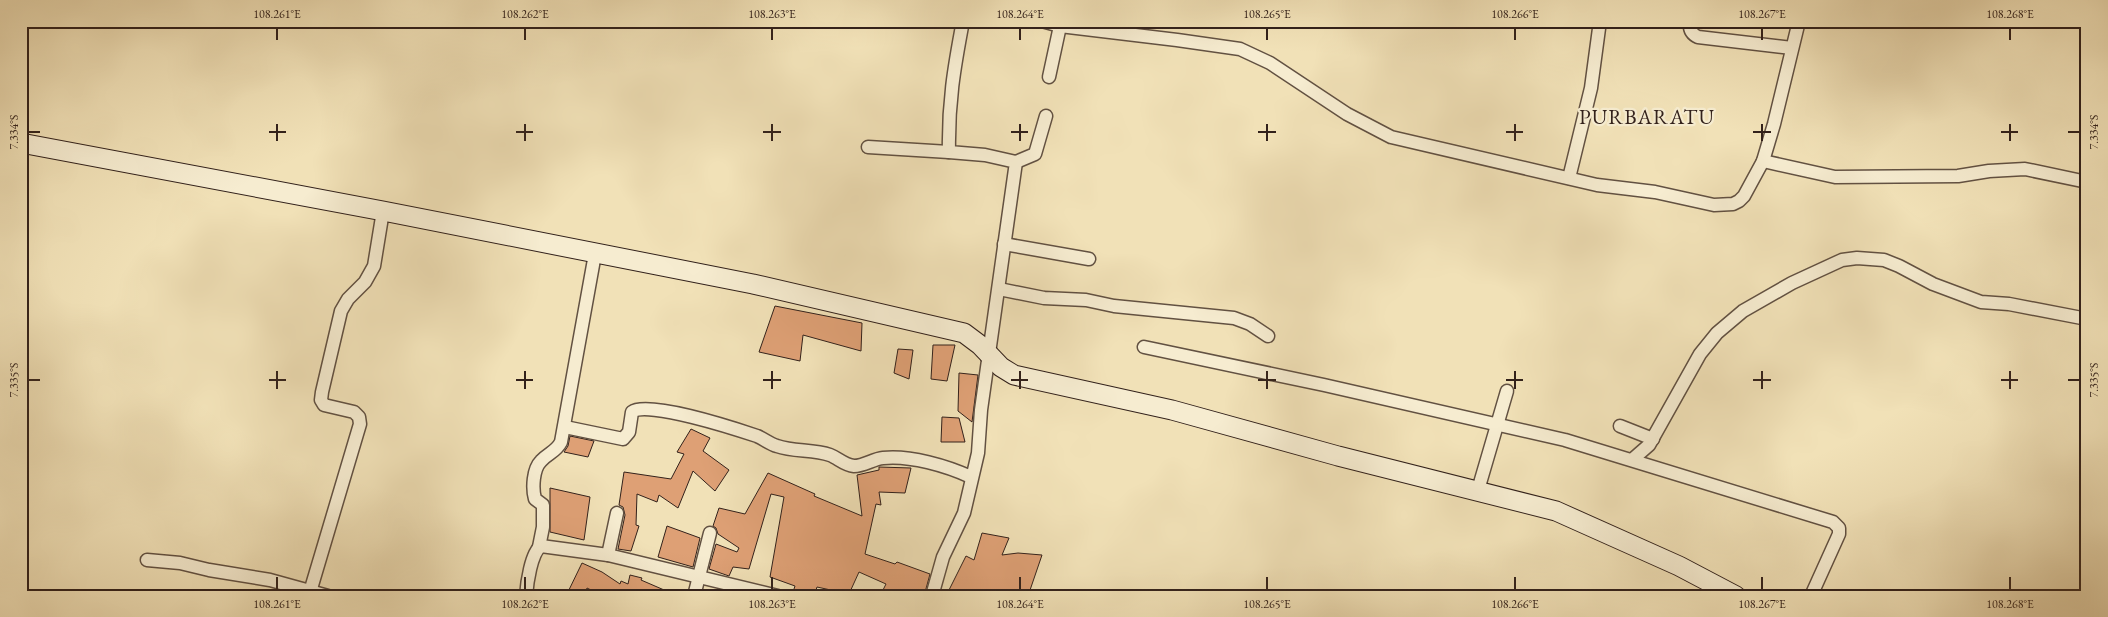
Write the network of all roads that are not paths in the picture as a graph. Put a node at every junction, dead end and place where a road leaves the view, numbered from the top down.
1 (963, 21) edge
2 (1042, 21) edge
3 (1600, 21) edge
4 (1690, 21) edge
5 (1799, 21) edge
6 (1060, 26) junction
7 (1792, 48) junction
8 (1049, 77) dead end
9 (1046, 116) dead end
10 (21, 143) edge
11 (868, 147) dead end
12 (949, 152) junction
13 (1763, 161) junction
14 (1016, 162) junction
15 (1569, 178) junction
16 (2087, 182) edge
17 (383, 211) junction
18 (1004, 244) junction
19 (595, 254) junction
20 (1089, 259) dead end
21 (999, 289) junction
22 (2087, 319) edge
23 (1268, 336) dead end
24 (1144, 347) dead end
25 (989, 357) junction
26 (1507, 391) dead end
27 (1498, 420) junction
28 (1620, 426) dead end
29 (565, 427) junction
30 (1648, 437) junction
31 (1633, 459) junction
32 (971, 477) junction
33 (1478, 490) junction
34 (617, 512) dead end
35 (710, 533) dead end
36 (539, 547) junction
37 (608, 555) junction
38 (147, 560) dead end
39 (700, 576) junction
40 (310, 592) junction
41 (328, 596) edge
42 (526, 596) edge
43 (694, 596) edge
44 (778, 596) edge
45 (932, 596) edge
46 (1736, 596) edge
47 (1811, 596) edge

1 - 12 street
2 - 6 street
3 - 15 street
4 - 7 street
5 - 7 street
6 - 8 street
6 - 15 street
7 - 13 street
9 - 14 street
10 - 17 street
11 - 12 street
12 - 14 street
13 - 15 street
13 - 16 street
14 - 18 street
17 - 19 street
17 - 40 street
18 - 20 street
18 - 21 street
19 - 25 street
19 - 29 street
21 - 23 street
21 - 25 street
22 - 30 street
24 - 27 street
25 - 32 street
25 - 33 street
26 - 27 street
27 - 31 street
27 - 33 street
28 - 30 street
29 - 32 street
29 - 36 street
30 - 31 street
31 - 47 street
32 - 45 street
33 - 46 street
34 - 37 street
35 - 39 street
36 - 37 street
36 - 42 street
37 - 39 street
38 - 40 street
39 - 43 street
39 - 44 street
40 - 41 street

